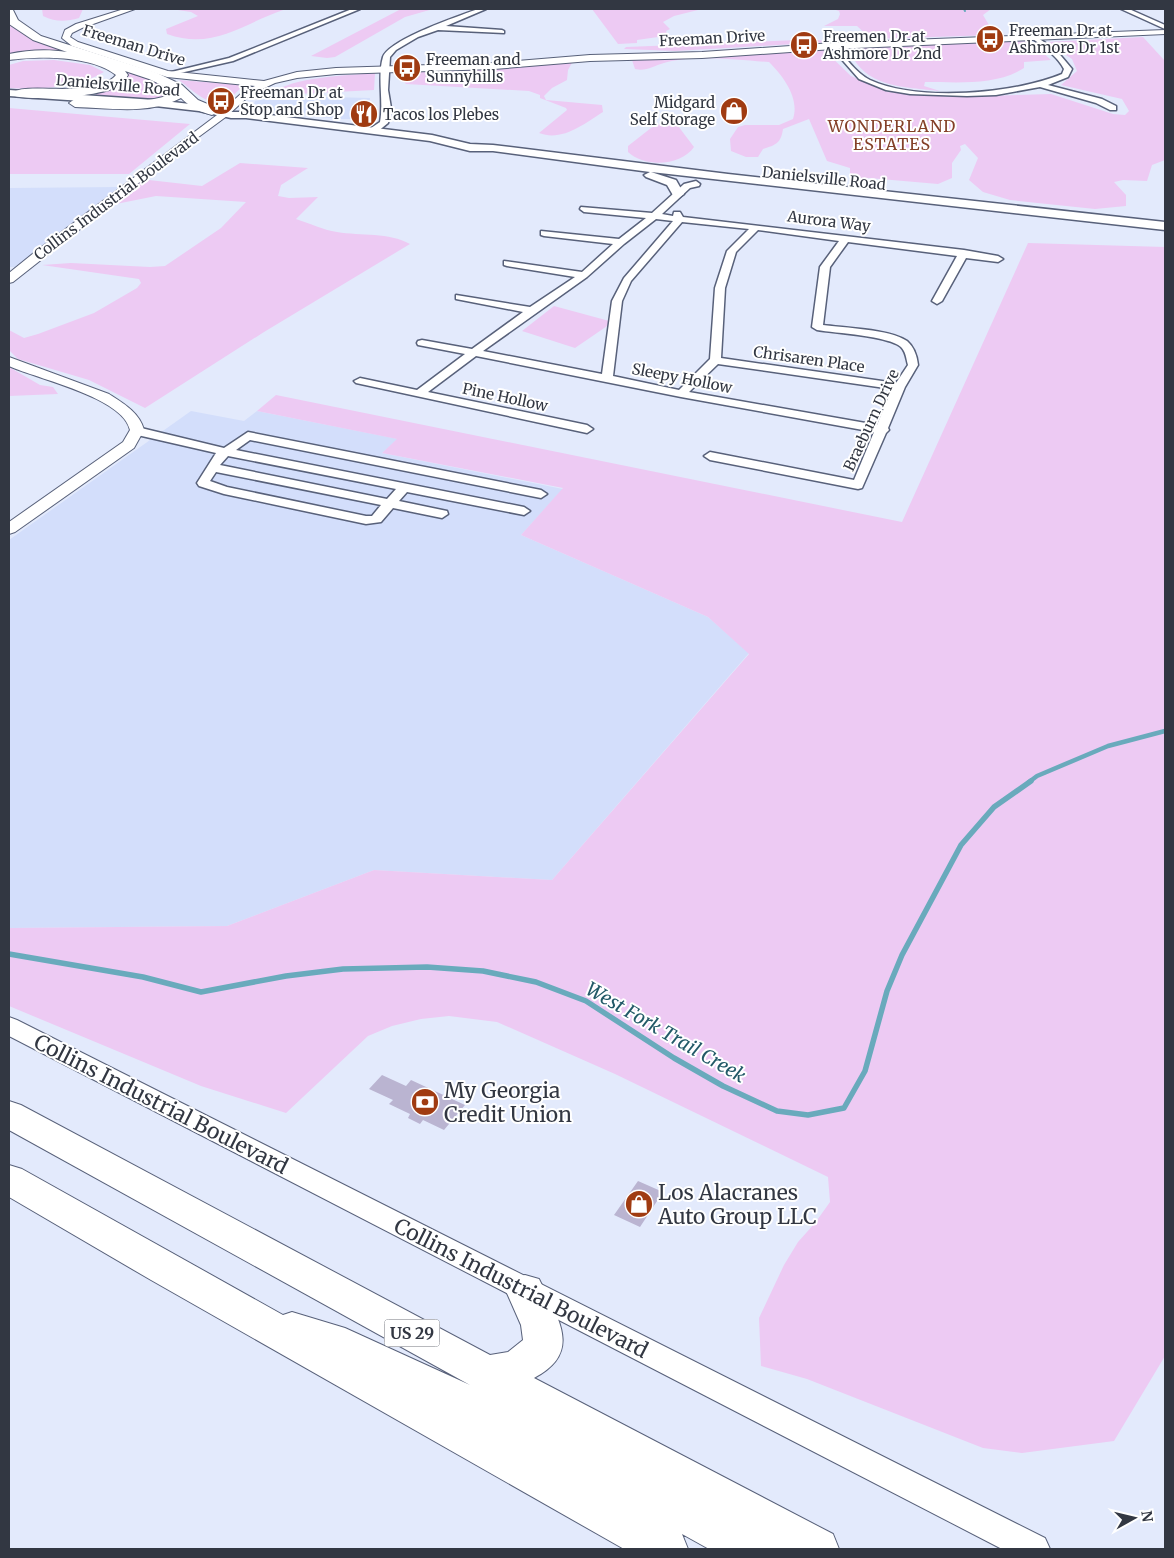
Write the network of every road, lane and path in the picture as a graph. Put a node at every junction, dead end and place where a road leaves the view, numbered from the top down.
1 (131, 9) edge
2 (357, 9) edge
3 (483, 9) edge
4 (1124, 9) edge
5 (9, 12) edge
6 (1165, 27) edge
7 (437, 28) junction
8 (502, 32) dead end
9 (1165, 32) edge
10 (1036, 38) junction
11 (833, 46) junction
12 (9, 57) edge
13 (386, 70) junction
14 (167, 74) junction
15 (263, 84) junction
16 (1042, 86) junction
17 (105, 87) junction
18 (178, 88) junction
19 (12, 95) edge
20 (64, 103) joint
21 (98, 103) junction
22 (155, 103) junction
23 (1113, 108) dead end
24 (212, 110) junction
25 (227, 115) junction
26 (374, 130) junction
27 (444, 142) junction
28 (481, 148) junction
29 (644, 173) junction
30 (698, 182) junction
31 (681, 201) junction
32 (584, 209) dead end
33 (655, 216) junction
34 (680, 219) junction
35 (1135, 226) junction
36 (1165, 226) edge
37 (756, 228) junction
38 (1165, 232) edge
39 (544, 233) dead end
40 (845, 239) junction
41 (621, 242) junction
42 (964, 253) junction
43 (998, 259) dead end
44 (507, 262) dead end
45 (584, 275) junction
46 (9, 279) edge
47 (460, 297) dead end
48 (937, 301) dead end
49 (532, 310) junction
50 (422, 343) dead end
51 (475, 352) junction
52 (715, 360) junction
53 (9, 361) edge
54 (607, 378) junction
55 (360, 381) dead end
56 (900, 387) junction
57 (418, 394) junction
58 (681, 394) junction
59 (587, 429) dead end
60 (883, 430) junction
61 (137, 432) junction
62 (226, 452) junction
63 (710, 456) dead end
64 (212, 468) junction
65 (404, 488) junction
66 (540, 494) dead end
67 (391, 504) junction
68 (524, 511) dead end
69 (442, 514) dead end
70 (9, 529) edge
71 (9, 1026) edge
72 (9, 1114) edge
73 (9, 1178) edge
74 (525, 1291) junction
75 (252, 1319) junction
76 (486, 1373) junction
77 (654, 1545) edge
78 (752, 1549) edge
79 (817, 1549) edge
80 (1034, 1549) edge

1 - 14 street, Freeman Drive
2 - 14 street
3 - 7 street
4 - 6 street
5 - 18 highway
7 - 8 street
7 - 13 street
9 - 10 street, Freeman Drive
10 - 11 street, Freeman Drive
10 - 16 street
11 - 13 street, Freeman Drive
11 - 16 street
12 - 17 highway
13 - 15 street, Freeman Drive
13 - 26 street
14 - 15 street, Freeman Drive
15 - 25 street, Freeman Drive
16 - 23 street
17 - 19 highway
17 - 21 highway
18 - 22 highway
18 - 24 highway
19 - 20 main road, Danielsville Road
19 - 21 main road, Danielsville Road
20 - 21 highway
21 - 22 highway
21 - 25 main road, Danielsville Road
22 - 24 main road, Danielsville Road
24 - 25 main road, Danielsville Road
25 - 26 main road, Danielsville Road
25 - 27 main road, Danielsville Road
25 - 46 street, Collins Industrial Boulevard
26 - 27 main road, Danielsville Road
27 - 28 main road, Danielsville Road
28 - 29 main road, Danielsville Road
28 - 30 main road, Danielsville Road
29 - 30 main road, Danielsville Road
29 - 31 main road
30 - 31 street, Pine Hollow
30 - 35 main road, Danielsville Road
30 - 35 main road, Danielsville Road
31 - 33 street, Pine Hollow
31 - 34 street
32 - 33 street
33 - 34 street, Aurora Way
33 - 41 street, Pine Hollow
34 - 37 street, Aurora Way
34 - 54 street
35 - 36 main road, Danielsville Road
35 - 38 main road, Danielsville Road
37 - 40 street, Aurora Way
37 - 52 street
39 - 41 street
40 - 42 street, Aurora Way
40 - 56 street, Braeburn Drive
41 - 45 street, Pine Hollow
42 - 43 street, Aurora Way
42 - 48 street
44 - 45 street
45 - 49 street, Pine Hollow
47 - 49 street
49 - 51 street, Pine Hollow
50 - 51 street
51 - 54 street, Sleepy Hollow
51 - 57 street, Pine Hollow
52 - 56 street, Chrisaren Place
52 - 58 street
53 - 61 street
54 - 58 street, Sleepy Hollow
55 - 57 street, Pine Hollow
56 - 60 street, Braeburn Drive
57 - 59 street, Pine Hollow
58 - 60 street, Sleepy Hollow
60 - 63 street, Braeburn Drive
61 - 62 street
61 - 70 street
62 - 64 street
62 - 65 street
62 - 66 street
64 - 67 street
64 - 67 street
65 - 67 street
65 - 68 street
67 - 69 street
71 - 74 street, Collins Industrial Boulevard
72 - 76 highway, US 29
73 - 75 highway
74 - 76 highway
74 - 80 street, Collins Industrial Boulevard
75 - 77 highway
75 - 78 highway
76 - 79 highway, US 29

